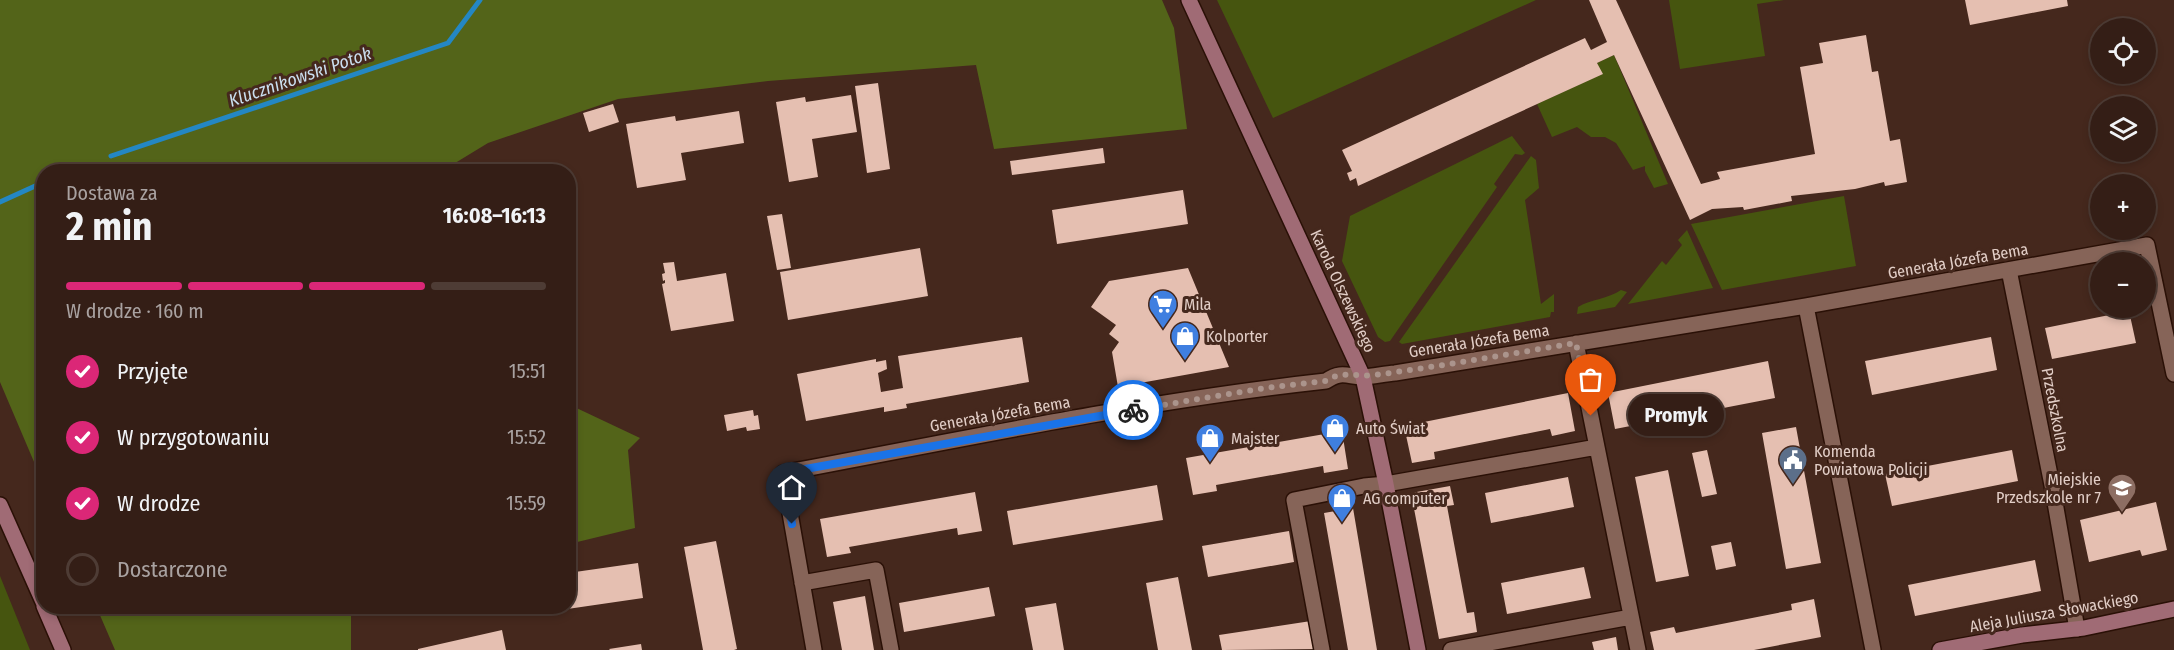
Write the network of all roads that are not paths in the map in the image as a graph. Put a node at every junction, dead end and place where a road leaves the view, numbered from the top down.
1 (1189, 0) edge
2 (2009, 270) junction
3 (1806, 306) junction
4 (1576, 343) junction
5 (2174, 374) edge
6 (1362, 377) junction
7 (1597, 447) junction
8 (1386, 484) junction
9 (0, 505) edge
10 (802, 583) junction
11 (36, 587) edge
12 (2174, 609) edge
13 (48, 614) edge
14 (1631, 617) junction
15 (2077, 629) junction
16 (63, 650) edge
17 (814, 650) edge
18 (891, 650) edge
19 (1322, 650) edge
20 (1418, 650) edge
21 (1451, 650) edge
22 (1638, 650) edge
23 (1873, 650) edge
24 (1940, 650) edge

1 - 6 street, Karola Olszewskiego
2 - 3 street, Generała Józefa Bema
2 - 5 street, Generała Józefa Bema
2 - 15 street, Przedszkolna
3 - 4 street, Generała Józefa Bema
3 - 23 street
4 - 6 street, Generała Józefa Bema
4 - 7 street
6 - 8 street, Karola Olszewskiego
6 - 10 street, Generała Józefa Bema
7 - 8 street
7 - 14 street
8 - 19 street
8 - 20 street, Karola Olszewskiego
9 - 11 street
10 - 17 street
10 - 18 street
12 - 15 street, Aleja Juliusza Słowackiego
13 - 16 street
14 - 21 street
14 - 22 street
15 - 24 street, Aleja Juliusza Słowackiego

